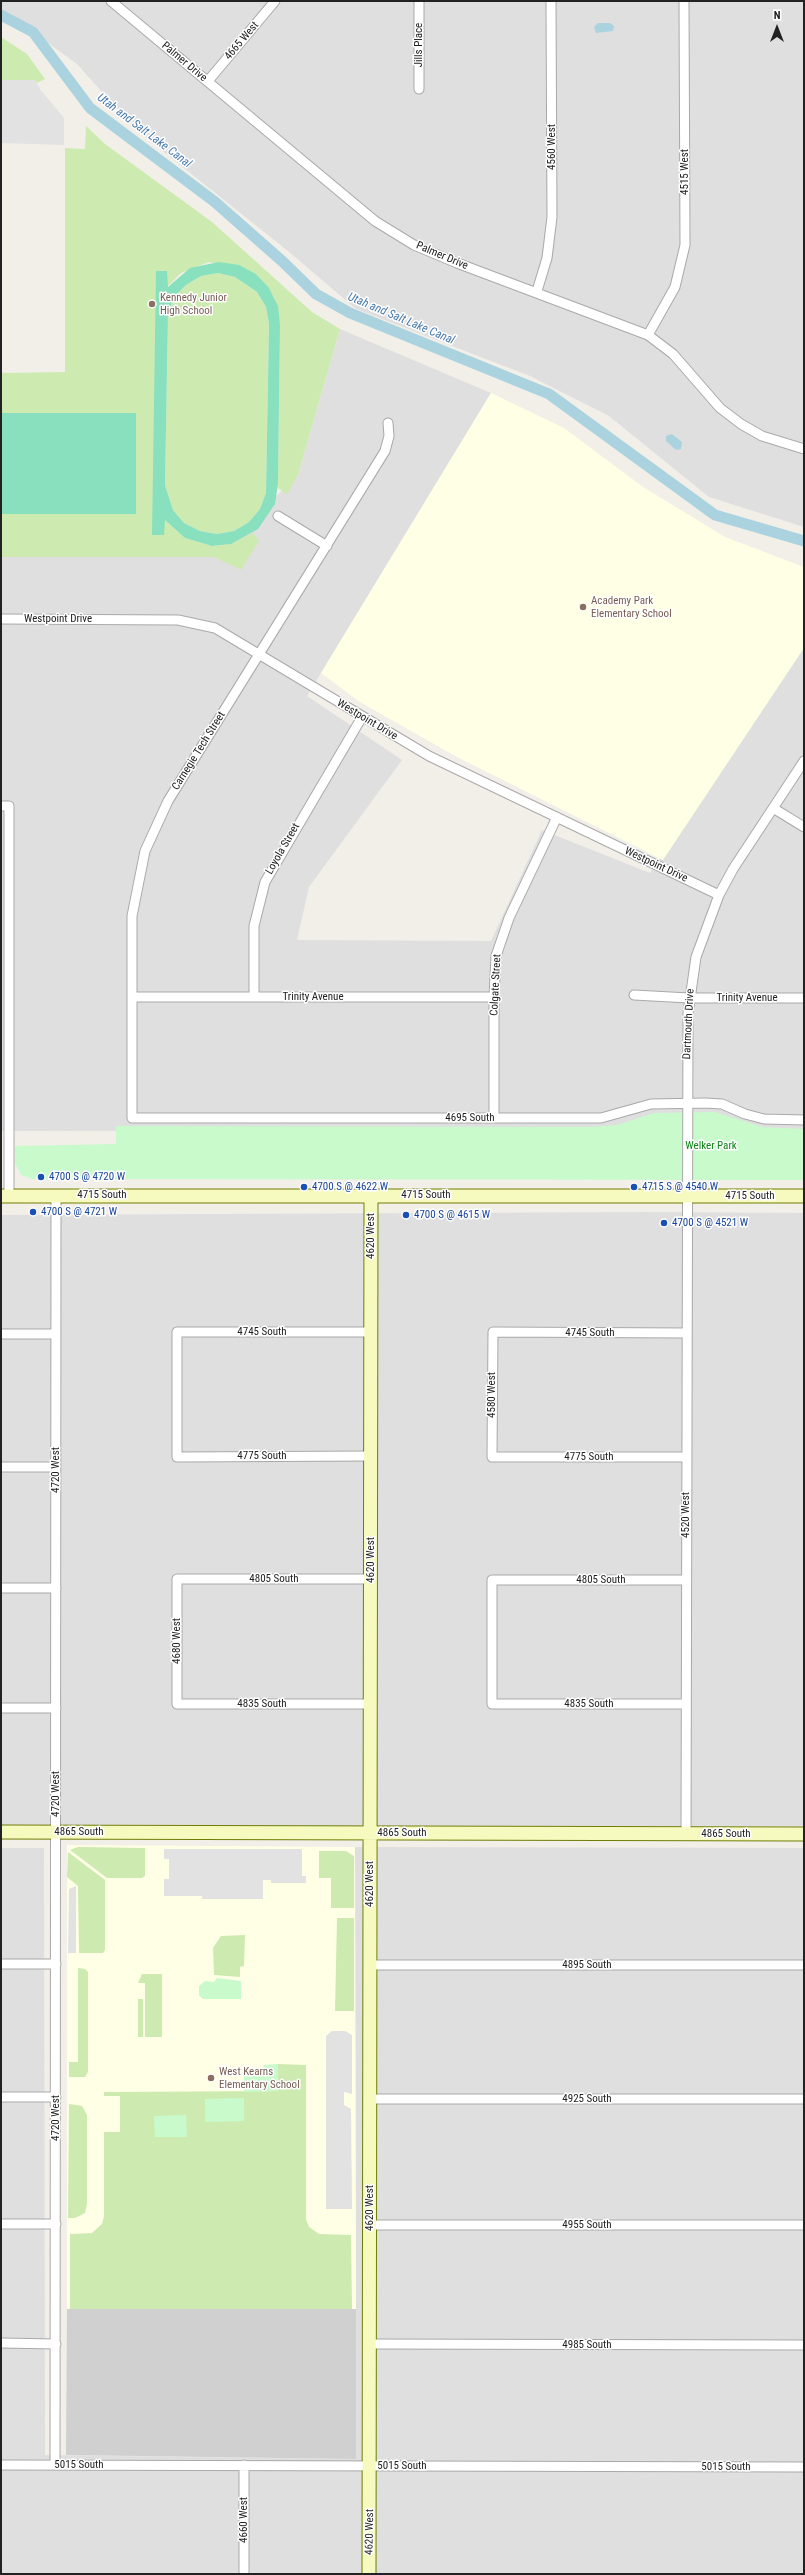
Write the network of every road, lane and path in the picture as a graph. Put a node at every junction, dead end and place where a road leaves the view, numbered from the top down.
1 (112, 1) edge
2 (275, 1) edge
3 (419, 1) edge
4 (551, 1) edge
5 (684, 1) edge
6 (208, 81) junction
7 (419, 89) dead end
8 (537, 292) junction
9 (648, 335) junction
10 (388, 423) dead end
11 (804, 449) edge
12 (278, 516) dead end
13 (326, 546) junction
14 (1, 619) edge
15 (259, 654) junction
16 (362, 717) junction
17 (804, 761) edge
18 (1, 806) edge
19 (773, 808) junction
20 (557, 817) junction
21 (804, 827) edge
22 (719, 895) junction
23 (634, 995) dead end
24 (132, 996) junction
25 (254, 996) junction
26 (494, 997) junction
27 (689, 998) junction
28 (804, 998) edge
29 (687, 1104) junction
30 (132, 1118) joint
31 (494, 1118) junction
32 (804, 1120) edge
33 (56, 1195) junction
34 (371, 1195) junction
35 (5, 1196) edge
36 (687, 1196) junction
37 (804, 1196) edge
38 (371, 1332) junction
39 (493, 1332) joint
40 (686, 1333) junction
41 (1, 1334) edge
42 (56, 1334) junction
43 (371, 1456) junction
44 (176, 1457) joint
45 (492, 1457) joint
46 (686, 1457) junction
47 (1, 1467) edge
48 (56, 1467) junction
49 (177, 1579) joint
50 (371, 1579) junction
51 (686, 1580) junction
52 (1, 1588) edge
53 (56, 1588) junction
54 (177, 1704) joint
55 (370, 1704) junction
56 (492, 1704) joint
57 (686, 1704) junction
58 (1, 1708) edge
59 (56, 1708) junction
60 (1, 1832) edge
61 (56, 1832) junction
62 (371, 1833) junction
63 (686, 1834) junction
64 (804, 1834) edge
65 (1, 1964) edge
66 (56, 1964) junction
67 (370, 1965) junction
68 (804, 1965) edge
69 (1, 2097) edge
70 (56, 2097) junction
71 (370, 2099) junction
72 (804, 2099) edge
73 (1, 2224) edge
74 (56, 2224) junction
75 (370, 2225) junction
76 (804, 2225) edge
77 (1, 2343) edge
78 (56, 2344) junction
79 (370, 2344) junction
80 (804, 2345) edge
81 (1, 2465) edge
82 (55, 2465) junction
83 (244, 2465) junction
84 (370, 2466) junction
85 (804, 2467) edge
86 (244, 2574) edge
87 (369, 2574) edge

1 - 6 street, Palmer Drive
2 - 6 street, 4665 West
3 - 7 street, Jills Place
4 - 8 street, 4560 West
5 - 9 street, 4515 West
6 - 8 street, Palmer Drive
8 - 9 street, Palmer Drive
9 - 11 street, Palmer Drive
10 - 13 street, Carnegie Tech Street
12 - 13 street
13 - 15 street, Carnegie Tech Street
14 - 15 street, Westpoint Drive
15 - 16 street, Westpoint Drive
15 - 24 street, Carnegie Tech Street
16 - 20 street, Westpoint Drive
16 - 25 street, Loyola Street
17 - 19 street, Dartmouth Drive
18 - 35 street
19 - 21 street
19 - 22 street, Dartmouth Drive
20 - 22 street, Westpoint Drive
20 - 26 street, Colgate Street
22 - 27 street, Dartmouth Drive
23 - 27 street, Trinity Avenue
24 - 25 street, Trinity Avenue
24 - 30 street, Carnegie Tech Street
25 - 26 street, Trinity Avenue
26 - 31 street, Colgate Street
27 - 28 street, Trinity Avenue
27 - 29 street, Dartmouth Drive
29 - 31 street, 4695 South
29 - 32 street, 4695 South
29 - 36 street, Dartmouth Drive
30 - 31 street, 4695 South
33 - 34 street, 4715 South
33 - 35 street, 4715 South
33 - 42 street, 4720 West
34 - 36 street, 4715 South
34 - 38 street, 4620 West
36 - 37 street, 4715 South
36 - 40 street, 4520 West
38 - 43 street, 4620 West
38 - 44 street, 4745 South
39 - 40 street, 4745 South
39 - 45 street, 4580 West
40 - 46 street, 4520 West
41 - 42 street
42 - 48 street, 4720 West
43 - 44 street, 4775 South
43 - 50 street, 4620 West
45 - 46 street, 4775 South
46 - 51 street, 4520 West
47 - 48 street
48 - 53 street, 4720 West
49 - 50 street, 4805 South
49 - 54 street, 4680 West
50 - 55 street, 4620 West
51 - 56 street, 4805 South
51 - 57 street, 4520 West
52 - 53 street
53 - 59 street, 4720 West
54 - 55 street, 4835 South
55 - 62 street, 4620 West
56 - 57 street, 4835 South
57 - 63 street, 4520 West
58 - 59 street
59 - 61 street, 4720 West
60 - 61 street, 4865 South
61 - 62 street, 4865 South
61 - 66 street, 4720 West
62 - 63 street, 4865 South
62 - 67 street, 4620 West
63 - 64 street, 4865 South
65 - 66 street
66 - 70 street, 4720 West
67 - 68 street, 4895 South
67 - 71 street, 4620 West
69 - 70 street
70 - 74 street, 4720 West
71 - 72 street, 4925 South
71 - 75 street, 4620 West
73 - 74 street
74 - 78 street, 4720 West
75 - 76 street, 4955 South
75 - 79 street, 4620 West
77 - 78 street
78 - 82 street, 4720 West
79 - 80 street, 4985 South
79 - 84 street, 4620 West
81 - 82 street, 5015 South
82 - 83 street, 5015 South
83 - 84 street, 5015 South
83 - 86 street, 4660 West
84 - 85 street, 5015 South
84 - 87 street, 4620 West

